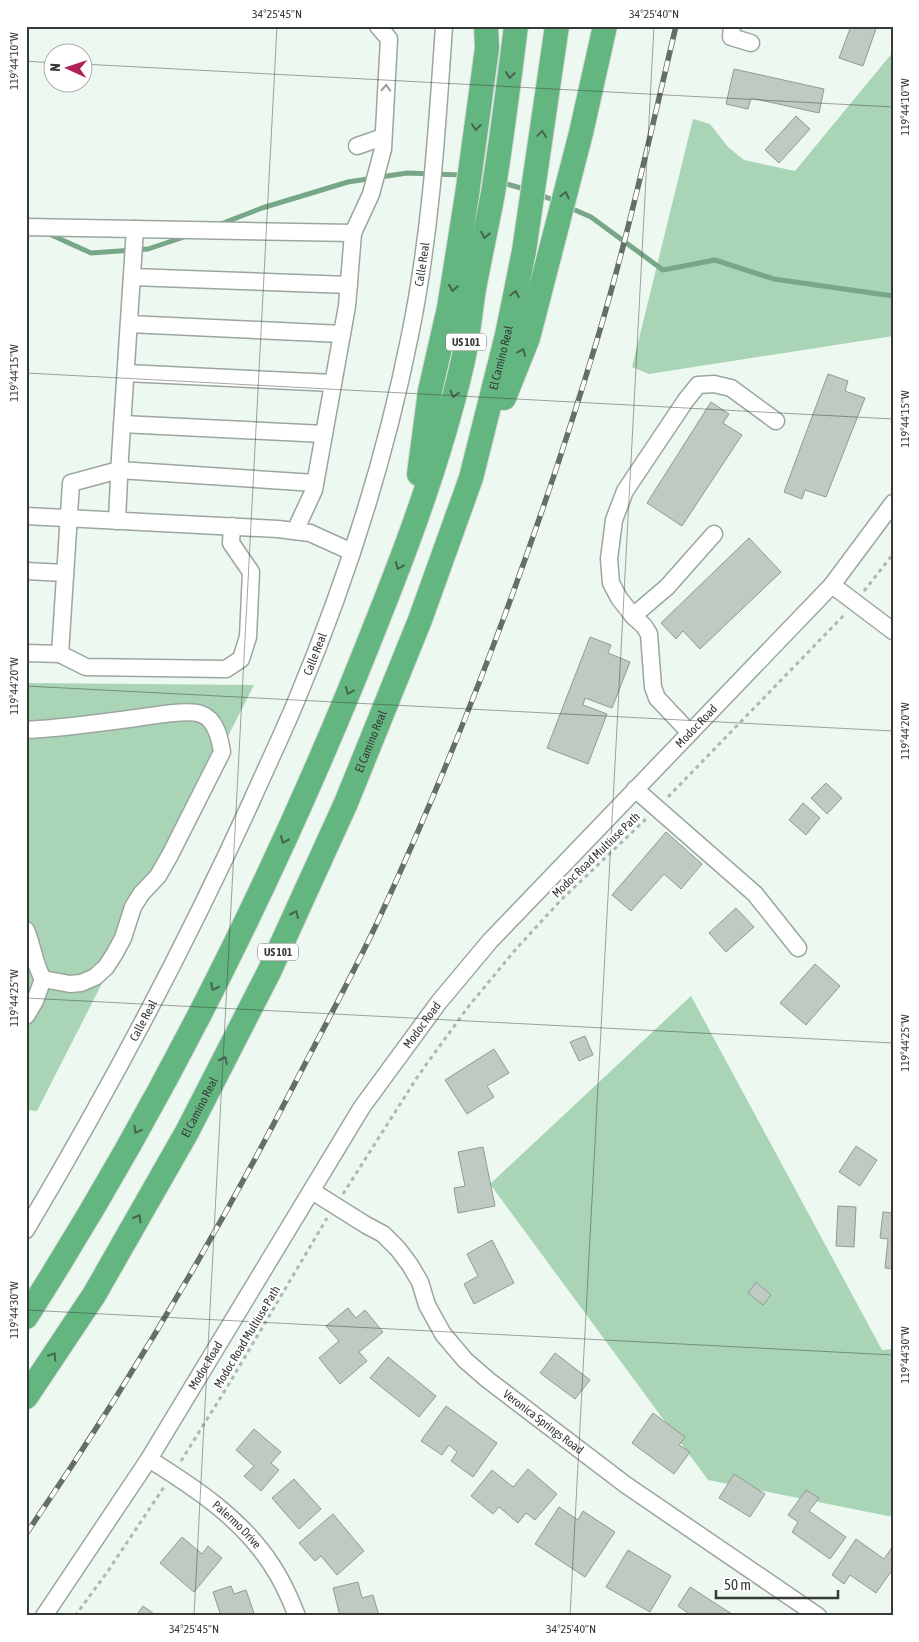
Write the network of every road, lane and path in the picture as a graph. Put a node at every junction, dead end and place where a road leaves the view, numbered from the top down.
1 (378, 26) edge
2 (444, 26) edge
3 (486, 26) edge
4 (516, 26) edge
5 (557, 26) edge
6 (606, 26) edge
7 (732, 26) edge
8 (751, 43) dead end
9 (383, 137) junction
10 (357, 146) dead end
11 (26, 227) edge
12 (135, 229) junction
13 (353, 233) junction
14 (132, 277) junction
15 (349, 285) junction
16 (129, 324) junction
17 (342, 334) junction
18 (126, 373) junction
19 (333, 383) junction
20 (776, 422) dead end
21 (122, 424) junction
22 (324, 434) junction
23 (119, 470) junction
24 (471, 478) junction
25 (315, 483) junction
26 (893, 503) edge
27 (26, 516) edge
28 (69, 518) junction
29 (117, 521) junction
30 (232, 526) junction
31 (295, 531) junction
32 (714, 534) dead end
33 (411, 536) junction
34 (352, 552) junction
35 (893, 554) edge
36 (26, 571) edge
37 (65, 573) junction
38 (832, 585) junction
39 (854, 603) junction
40 (633, 616) junction
41 (893, 631) edge
42 (26, 653) edge
43 (60, 654) junction
44 (26, 730) edge
45 (690, 733) junction
46 (635, 789) junction
47 (656, 809) junction
48 (26, 930) edge
49 (798, 948) dead end
50 (43, 979) junction
51 (26, 1016) edge
52 (312, 1191) junction
53 (342, 1194) dead end
54 (328, 1218) dead end
55 (26, 1230) edge
56 (26, 1317) edge
57 (26, 1397) edge
58 (149, 1459) junction
59 (178, 1465) dead end
60 (166, 1484) dead end
61 (44, 1616) edge
62 (75, 1616) edge
63 (297, 1616) edge
64 (818, 1616) edge

9 -> 1 street
2 - 34 street, Calle Real
3 -> 33 highway
4 -> 33 highway, US 101
24 -> 5 highway, El Camino Real / US 101
24 -> 6 highway
7 - 8 street
9 - 10 street
9 - 13 street
11 - 12 street
12 - 13 street
12 - 14 street
13 - 15 street
14 - 15 street
14 - 16 street
15 - 17 street
16 - 17 street
16 - 18 street
17 - 19 street
18 - 19 street
18 - 21 street
19 - 22 street
20 - 40 street
21 - 22 street
21 - 23 street
22 - 25 street
23 - 25 street
23 - 28 street
23 - 29 street
57 -> 24 highway, El Camino Real / US 101
25 - 31 street
26 - 38 street, Modoc Road
27 - 28 street
28 - 29 street
28 - 37 street
29 - 30 street
30 - 31 street
30 - 43 street
31 - 34 street
32 - 40 street
33 -> 56 highway, US 101
34 - 55 street, Calle Real
35 - 39 path, Modoc Road Multiuse Path
36 - 37 street
37 - 43 street
38 - 39 street
38 - 45 street, Modoc Road
39 - 41 street
39 - 47 path, Modoc Road Multiuse Path
40 - 45 street
42 - 43 street
44 - 50 street
45 - 46 street, Modoc Road
46 - 47 street
46 - 52 street, Modoc Road
47 - 49 street
47 - 53 path, Modoc Road Multiuse Path
48 - 50 street
50 - 51 street
52 - 58 street, Modoc Road
52 - 64 street, Veronica Springs Road
54 - 59 path, Modoc Road Multiuse Path
58 - 61 street, Modoc Road
58 - 63 street, Palermo Drive
60 - 62 path

